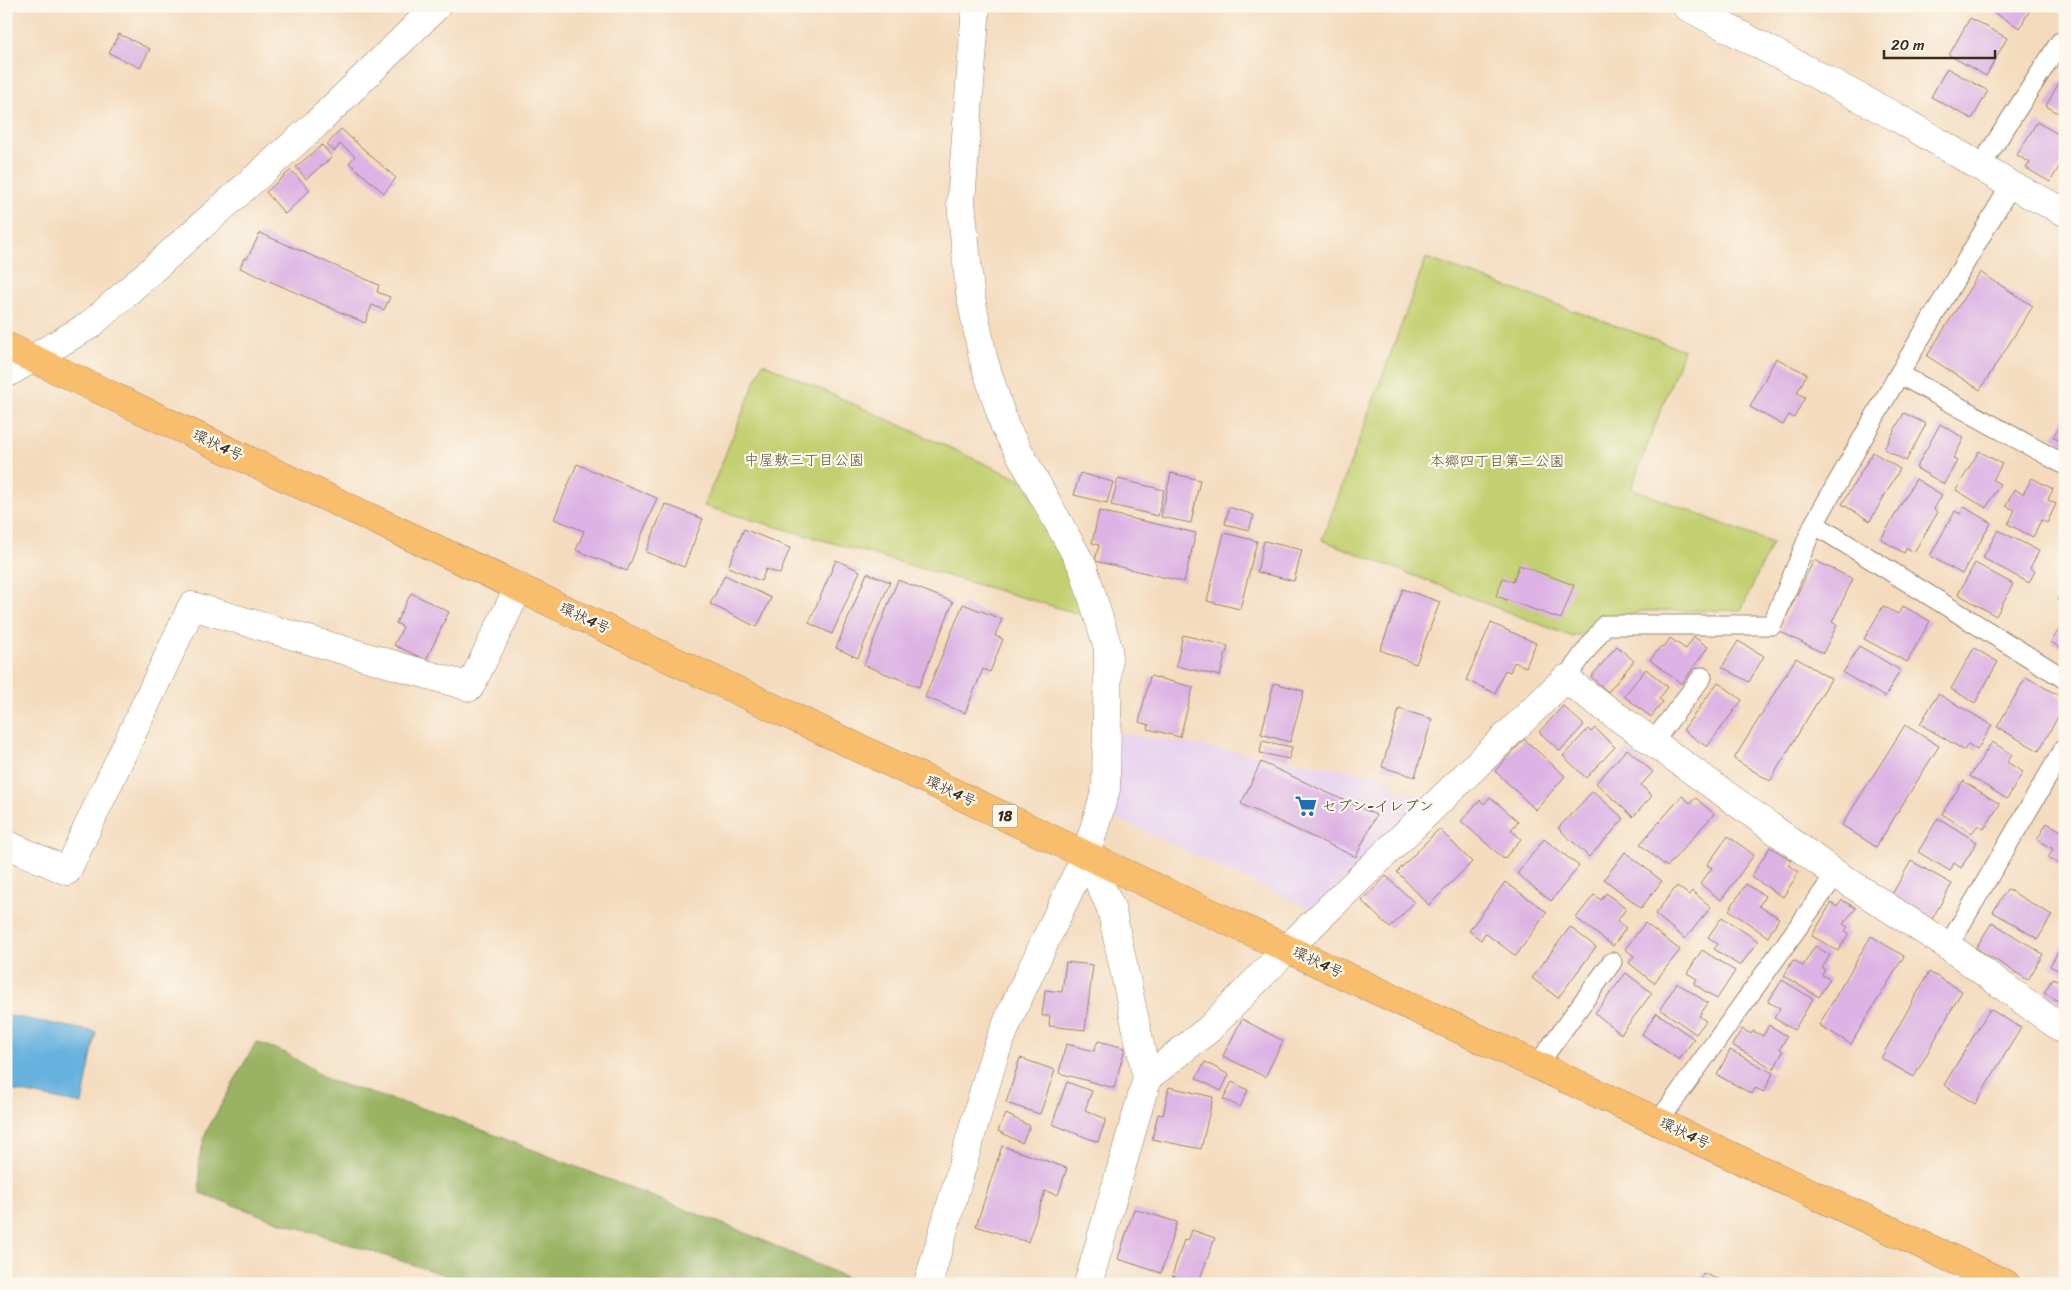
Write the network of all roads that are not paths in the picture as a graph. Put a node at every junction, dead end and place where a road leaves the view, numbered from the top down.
1 (437, 6) edge
2 (976, 6) edge
3 (1686, 6) edge
4 (2060, 42) dead end
5 (1980, 167) junction
6 (2011, 185) junction
7 (2065, 212) edge
8 (6, 346) edge
9 (33, 359) junction
10 (6, 374) edge
11 (1899, 374) junction
12 (2065, 465) edge
13 (1814, 524) junction
14 (519, 587) junction
15 (1702, 677) dead end
16 (1565, 679) junction
17 (2065, 679) edge
18 (1653, 742) junction
19 (2065, 747) edge
20 (6, 844) edge
21 (1086, 855) junction
22 (1836, 874) junction
23 (1948, 946) junction
24 (1288, 948) junction
25 (1612, 962) dead end
26 (2065, 1031) edge
27 (1538, 1064) junction
28 (1147, 1078) junction
29 (1659, 1121) junction
30 (928, 1284) edge
31 (1088, 1284) edge
32 (2006, 1284) edge

1 - 9 street
2 - 21 street
3 - 5 street
4 - 5 lane
5 - 6 street
6 - 7 street
6 - 11 lane
8 - 9 main road, 環状4号 / 18
9 - 10 street
9 - 14 main road, 環状4号 / 18
11 - 12 lane
11 - 13 lane
13 - 16 lane
13 - 17 lane
14 - 20 street
14 - 21 main road, 環状4号 / 18
15 - 18 lane
16 - 18 street
16 - 24 street
18 - 22 street
19 - 23 lane
21 - 24 main road, 環状4号 / 18
21 - 28 street
21 - 30 street
22 - 23 street
22 - 29 lane
23 - 26 street
24 - 27 main road, 環状4号 / 18
24 - 28 street
25 - 27 lane
27 - 29 main road, 環状4号 / 18
28 - 31 street
29 - 32 main road, 環状4号 / 18

